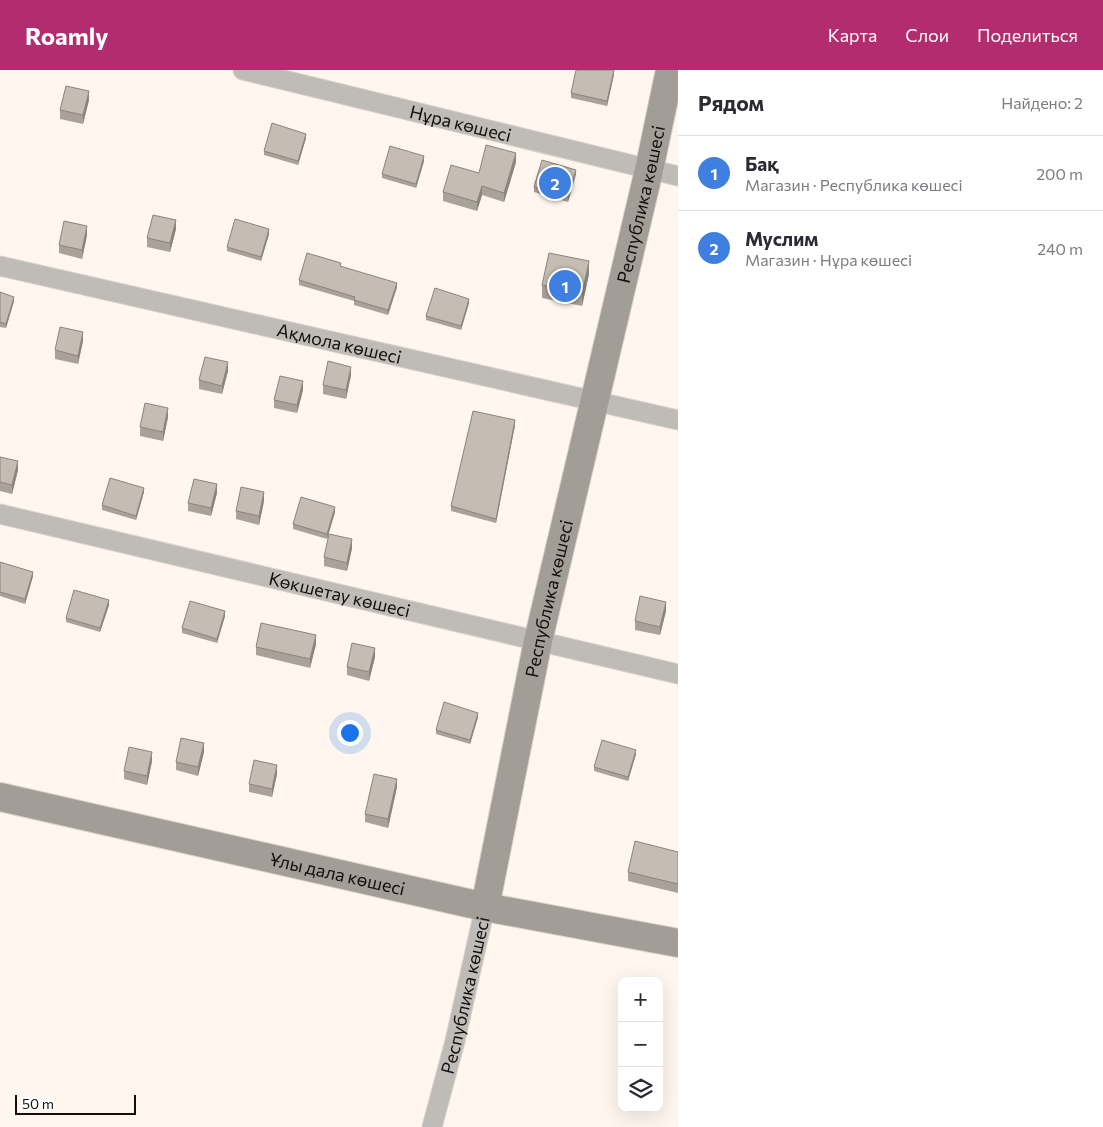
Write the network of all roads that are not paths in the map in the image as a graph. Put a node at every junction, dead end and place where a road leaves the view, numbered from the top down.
1 (243, 70) edge
2 (670, 70) edge
3 (649, 170) junction
4 (678, 176) edge
5 (0, 266) edge
6 (595, 402) junction
7 (678, 420) edge
8 (0, 514) edge
9 (538, 641) junction
10 (678, 674) edge
11 (0, 798) edge
12 (485, 907) junction
13 (678, 943) edge
14 (432, 1127) edge

1 - 3 street, Нұра көшесі
2 - 3 street, Республика көшесі
3 - 4 street, Нұра көшесі
3 - 6 street, Республика көшесі
5 - 6 street, Ақмола көшесі
6 - 7 street, Ақмола көшесі
6 - 9 street, Республика көшесі
8 - 9 street, Көкшетау көшесі
9 - 10 street, Көкшетау көшесі
9 - 12 street, Республика көшесі
11 - 12 street, Ұлы дала көшесі
12 - 13 street, Ұлы дала көшесі
12 - 14 street, Республика көшесі

